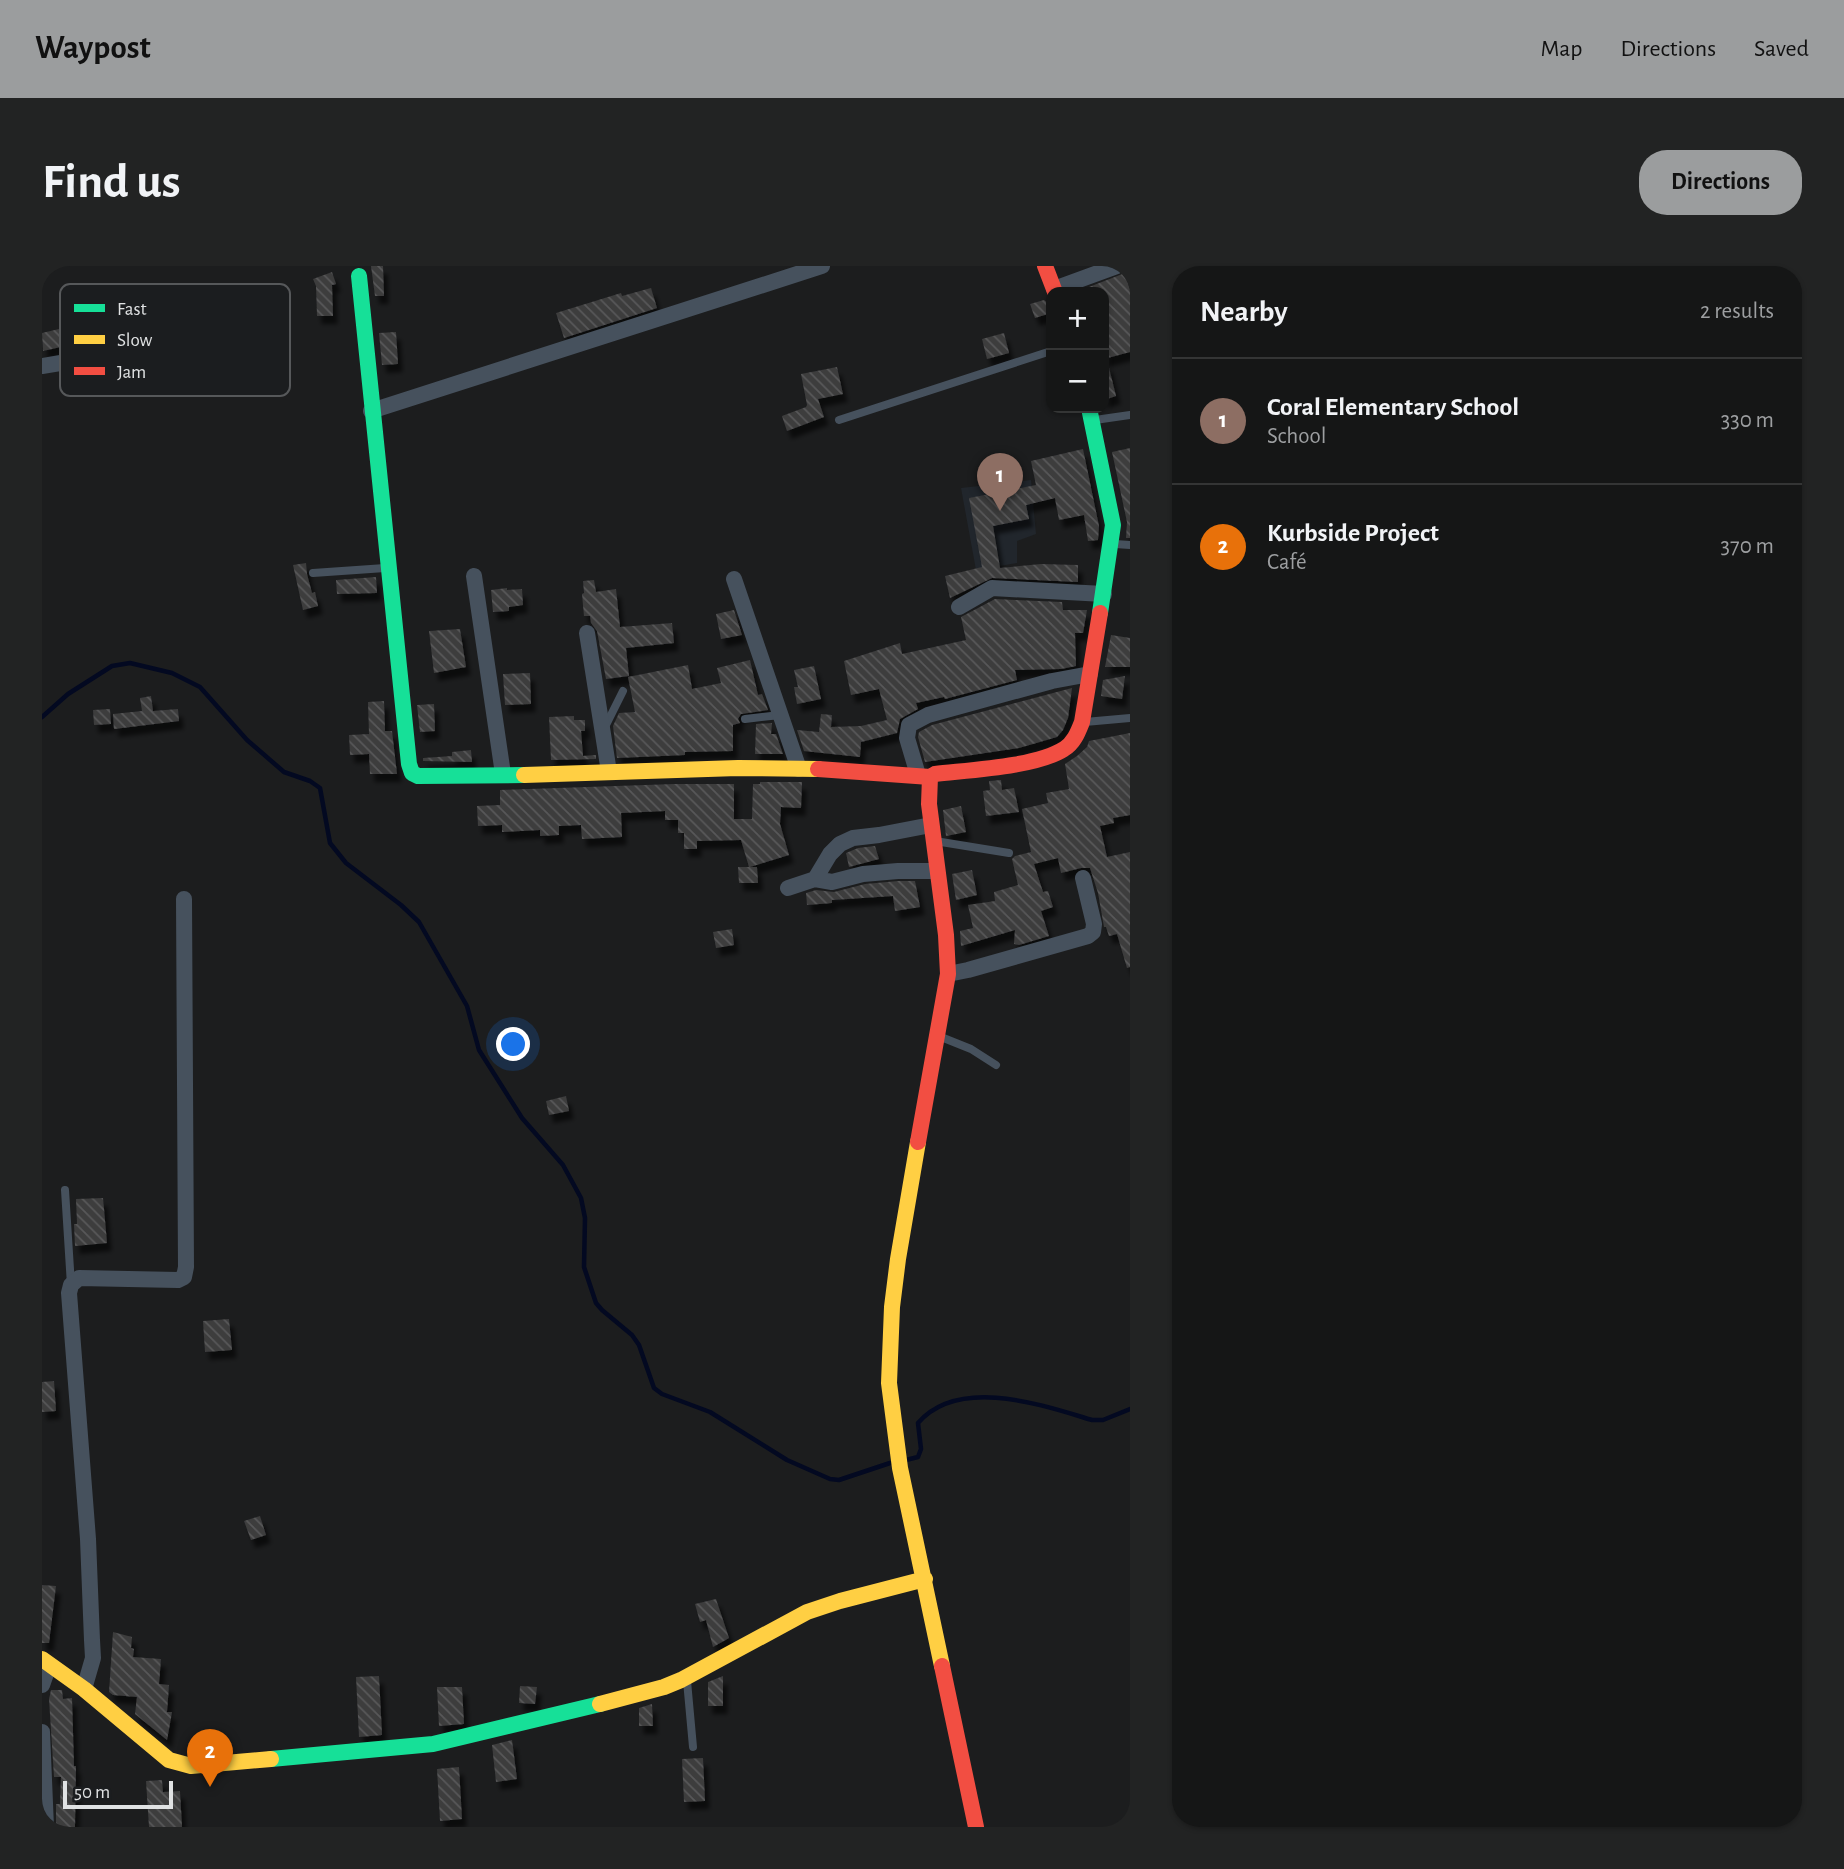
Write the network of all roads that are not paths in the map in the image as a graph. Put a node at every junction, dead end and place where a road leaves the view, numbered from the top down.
1 (822, 266) edge
2 (1045, 266) edge
3 (1117, 266) edge
4 (359, 276) dead end
5 (1053, 287) edge
6 (1064, 287) edge
7 (1046, 353) edge
8 (60, 363) edge
9 (42, 366) edge
10 (372, 411) junction
11 (1090, 414) edge
12 (1130, 415) edge
13 (839, 420) dead end
14 (1122, 524) edge
15 (1112, 544) junction
16 (1130, 545) edge
17 (388, 568) junction
18 (313, 573) dead end
19 (474, 576) dead end
20 (734, 579) dead end
21 (1104, 594) junction
22 (959, 607) dead end
23 (587, 633) dead end
24 (1090, 674) junction
25 (623, 691) dead end
26 (780, 715) junction
27 (1130, 718) edge
28 (745, 719) dead end
29 (1082, 722) junction
30 (603, 730) junction
31 (799, 769) junction
32 (609, 772) junction
33 (503, 774) junction
34 (924, 776) junction
35 (931, 832) junction
36 (1009, 853) dead end
37 (937, 872) junction
38 (1083, 878) dead end
39 (815, 879) junction
40 (788, 888) dead end
41 (184, 899) dead end
42 (948, 974) junction
43 (938, 1036) junction
44 (996, 1065) dead end
45 (65, 1190) dead end
46 (71, 1285) junction
47 (925, 1579) junction
48 (46, 1662) edge
49 (687, 1678) junction
50 (42, 1685) edge
51 (84, 1689) junction
52 (42, 1732) edge
53 (693, 1747) dead end
54 (46, 1827) edge
55 (976, 1827) edge

1 - 10 street
2 - 5 street
3 - 6 street
4 - 10 street
7 - 13 lane
8 - 9 street
10 - 17 street
11 - 12 lane
11 - 14 street
14 - 15 street
15 - 16 lane
15 - 21 street
17 - 18 lane
17 - 33 street
19 - 33 street
20 - 26 street
21 - 22 street
21 - 24 street
23 - 30 street
24 - 29 street
24 - 34 street
25 - 30 lane
26 - 28 lane
26 - 31 street
27 - 29 lane
29 - 34 street
30 - 32 street
31 - 32 street
31 - 34 street
32 - 33 street
34 - 35 street
35 - 36 lane
35 - 37 street
35 - 39 street
37 - 39 street
37 - 42 street
38 - 42 street
39 - 40 street
41 - 46 street
42 - 43 street
43 - 44 lane
43 - 47 street
45 - 46 lane
46 - 51 street
47 - 49 street
47 - 55 street
48 - 50 street
48 - 51 street
49 - 51 street
49 - 53 lane
52 - 54 street

